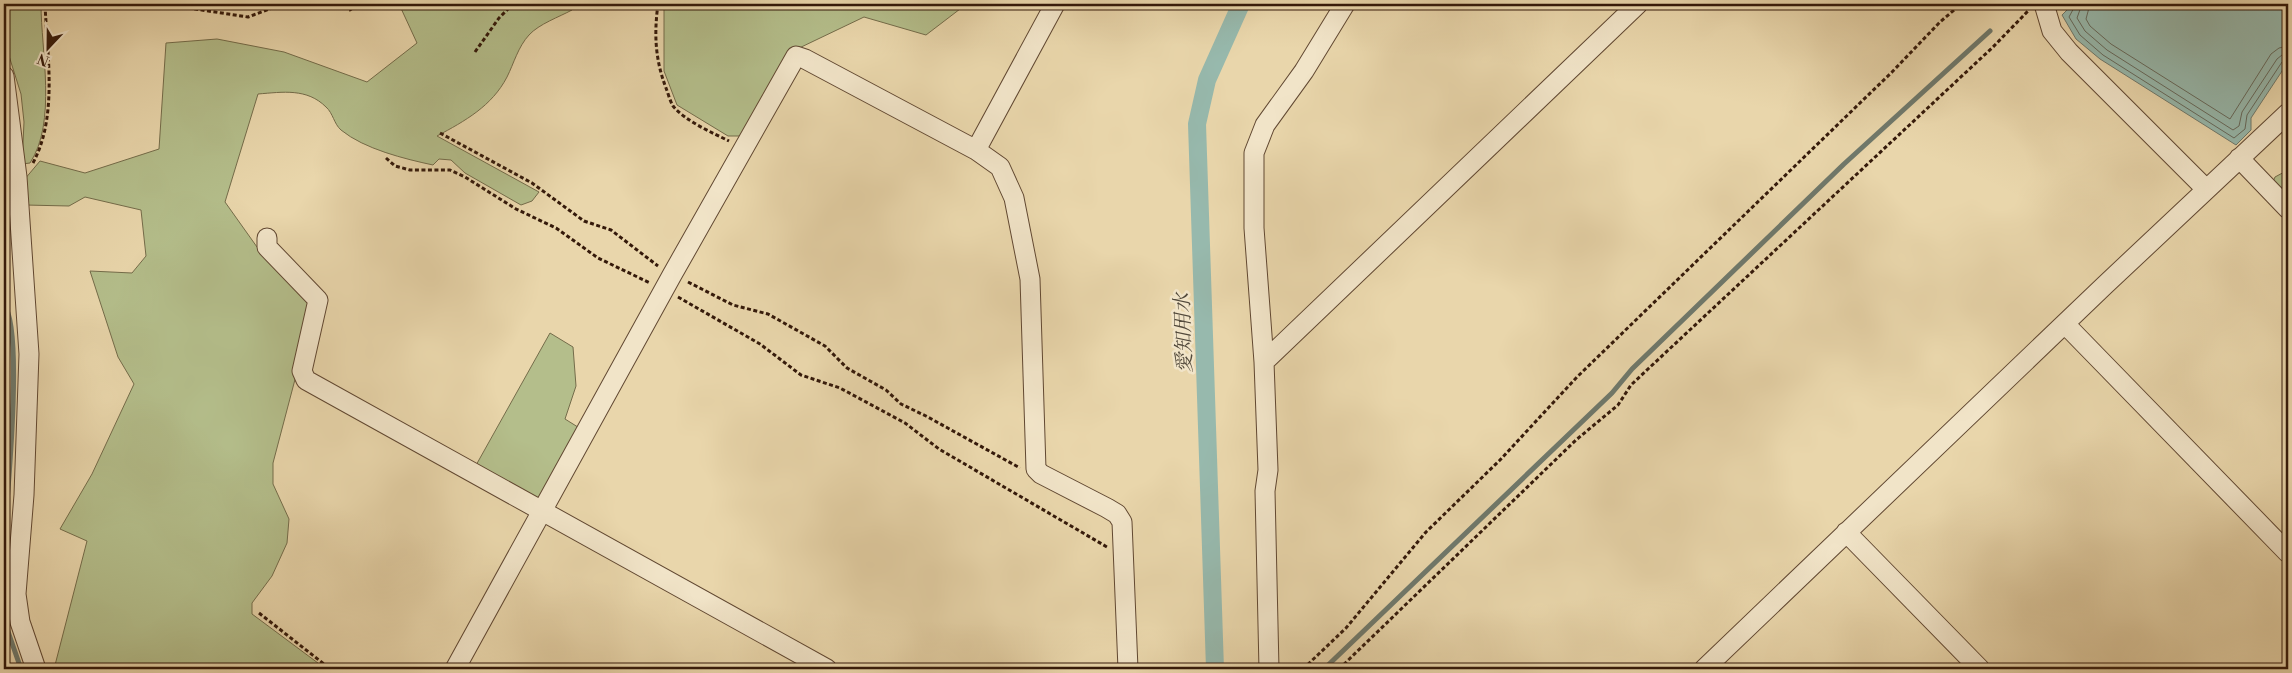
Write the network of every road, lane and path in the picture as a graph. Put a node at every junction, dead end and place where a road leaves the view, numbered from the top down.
1 (45, 4) edge
2 (162, 4) edge
3 (283, 4) edge
4 (347, 4) edge
5 (513, 4) edge
6 (658, 4) edge
7 (1055, 4) edge
8 (1345, 4) edge
9 (1638, 4) edge
10 (1962, 4) edge
11 (2042, 6) edge
12 (351, 11) dead end
13 (475, 52) dead end
14 (4, 76) edge
15 (2288, 113) edge
16 (440, 133) dead end
17 (743, 149) junction
18 (976, 150) junction
19 (386, 158) dead end
20 (2239, 158) junction
21 (17, 177) junction
22 (2206, 189) junction
23 (2288, 209) edge
24 (267, 238) dead end
25 (669, 282) junction
26 (2064, 324) junction
27 (1264, 362) junction
28 (1036, 469) junction
29 (542, 513) junction
30 (1846, 532) junction
31 (2288, 553) edge
32 (1125, 558) junction
33 (259, 613) dead end
34 (4, 663) edge
35 (6, 669) edge
36 (36, 669) edge
37 (336, 669) edge
38 (455, 669) edge
39 (827, 669) edge
40 (1128, 669) edge
41 (1269, 669) edge
42 (1303, 669) edge
43 (1339, 669) edge
44 (1704, 669) edge
45 (1980, 669) edge

1 - 21 path
2 - 3 path
4 - 12 path
5 - 13 path
6 - 17 path
7 - 18 street
8 - 27 street
9 - 27 street
10 - 42 path
11 - 22 street
11 - 43 path
14 - 21 street
15 - 20 street
16 - 25 path
17 - 18 street
17 - 25 street
18 - 28 street
19 - 25 path
20 - 22 street
20 - 23 street
21 - 36 street
22 - 26 street
24 - 29 street
25 - 28 path
25 - 29 street
25 - 32 path
26 - 30 street
26 - 31 street
27 - 41 street
28 - 32 street
29 - 38 street
29 - 39 street
30 - 44 street
30 - 45 street
32 - 40 street
33 - 37 path
34 - 35 path

